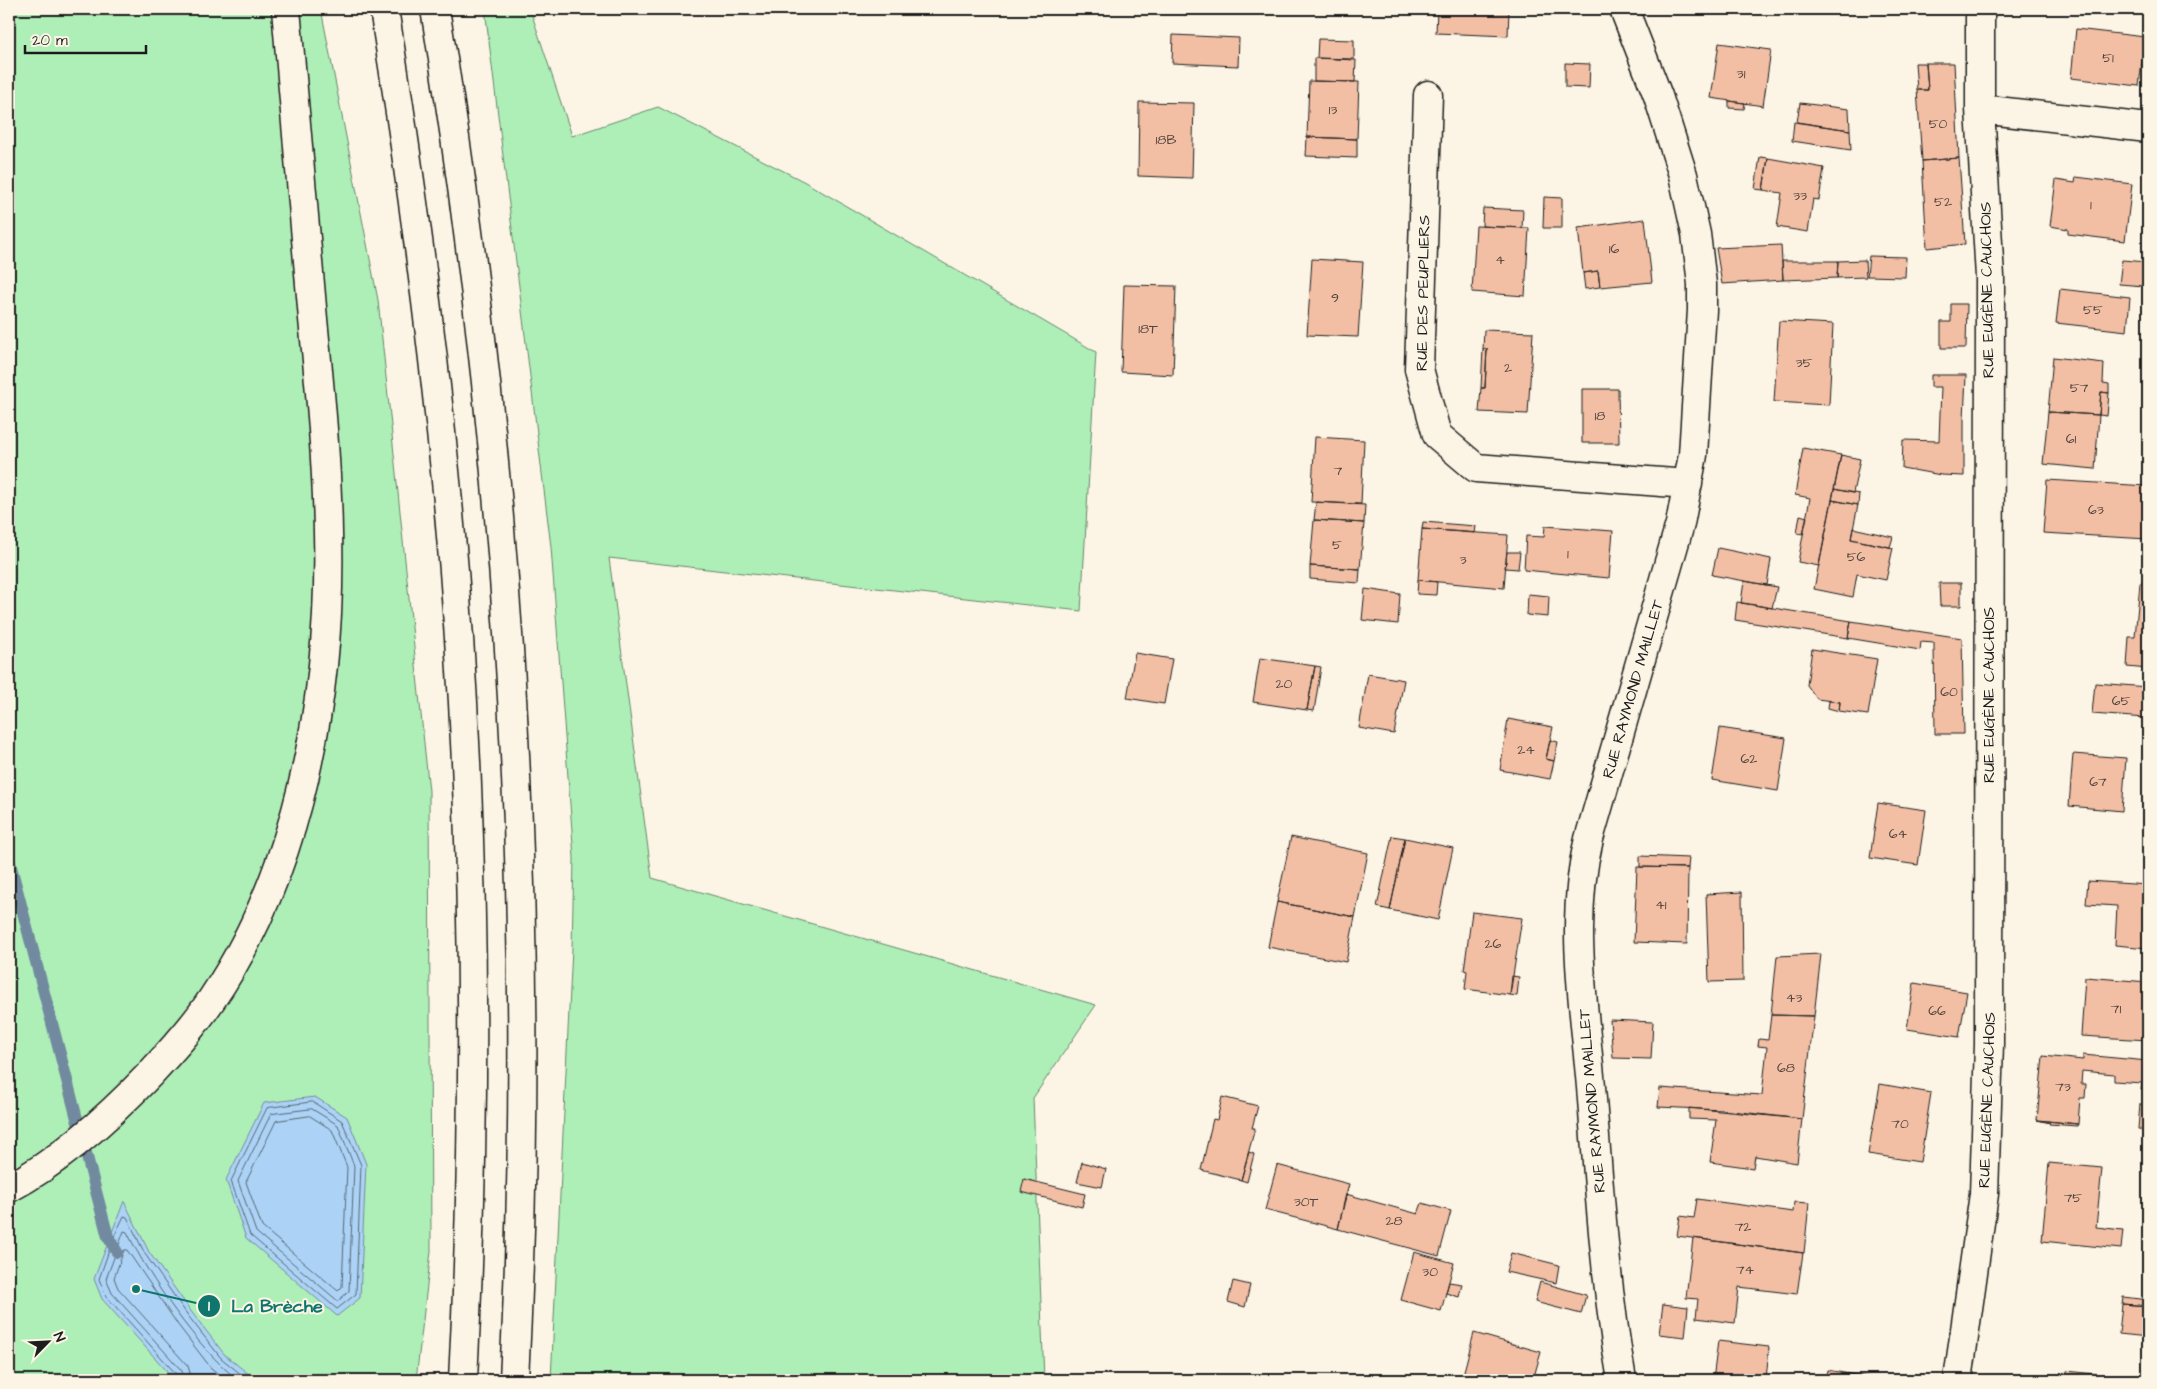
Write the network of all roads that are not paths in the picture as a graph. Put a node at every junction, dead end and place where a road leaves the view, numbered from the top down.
1 (286, 9) edge
2 (384, 9) edge
3 (435, 9) edge
4 (1624, 9) edge
5 (1980, 9) edge
6 (1428, 95) dead end
7 (1980, 109) junction
8 (2148, 128) edge
9 (1688, 484) junction
10 (11, 1187) edge
11 (462, 1380) edge
12 (514, 1380) edge
13 (1622, 1380) edge
14 (1958, 1380) edge

1 - 10 main road
2 - 11 main road
3 - 12 main road
4 - 9 main road, RUE RAYMOND MAILLET
5 - 7 main road, RUE EUGÈNE CAUCHOIS
6 - 9 main road, RUE DES PEUPLIERS
7 - 8 main road
7 - 14 main road, RUE EUGÈNE CAUCHOIS
9 - 13 main road, RUE RAYMOND MAILLET

